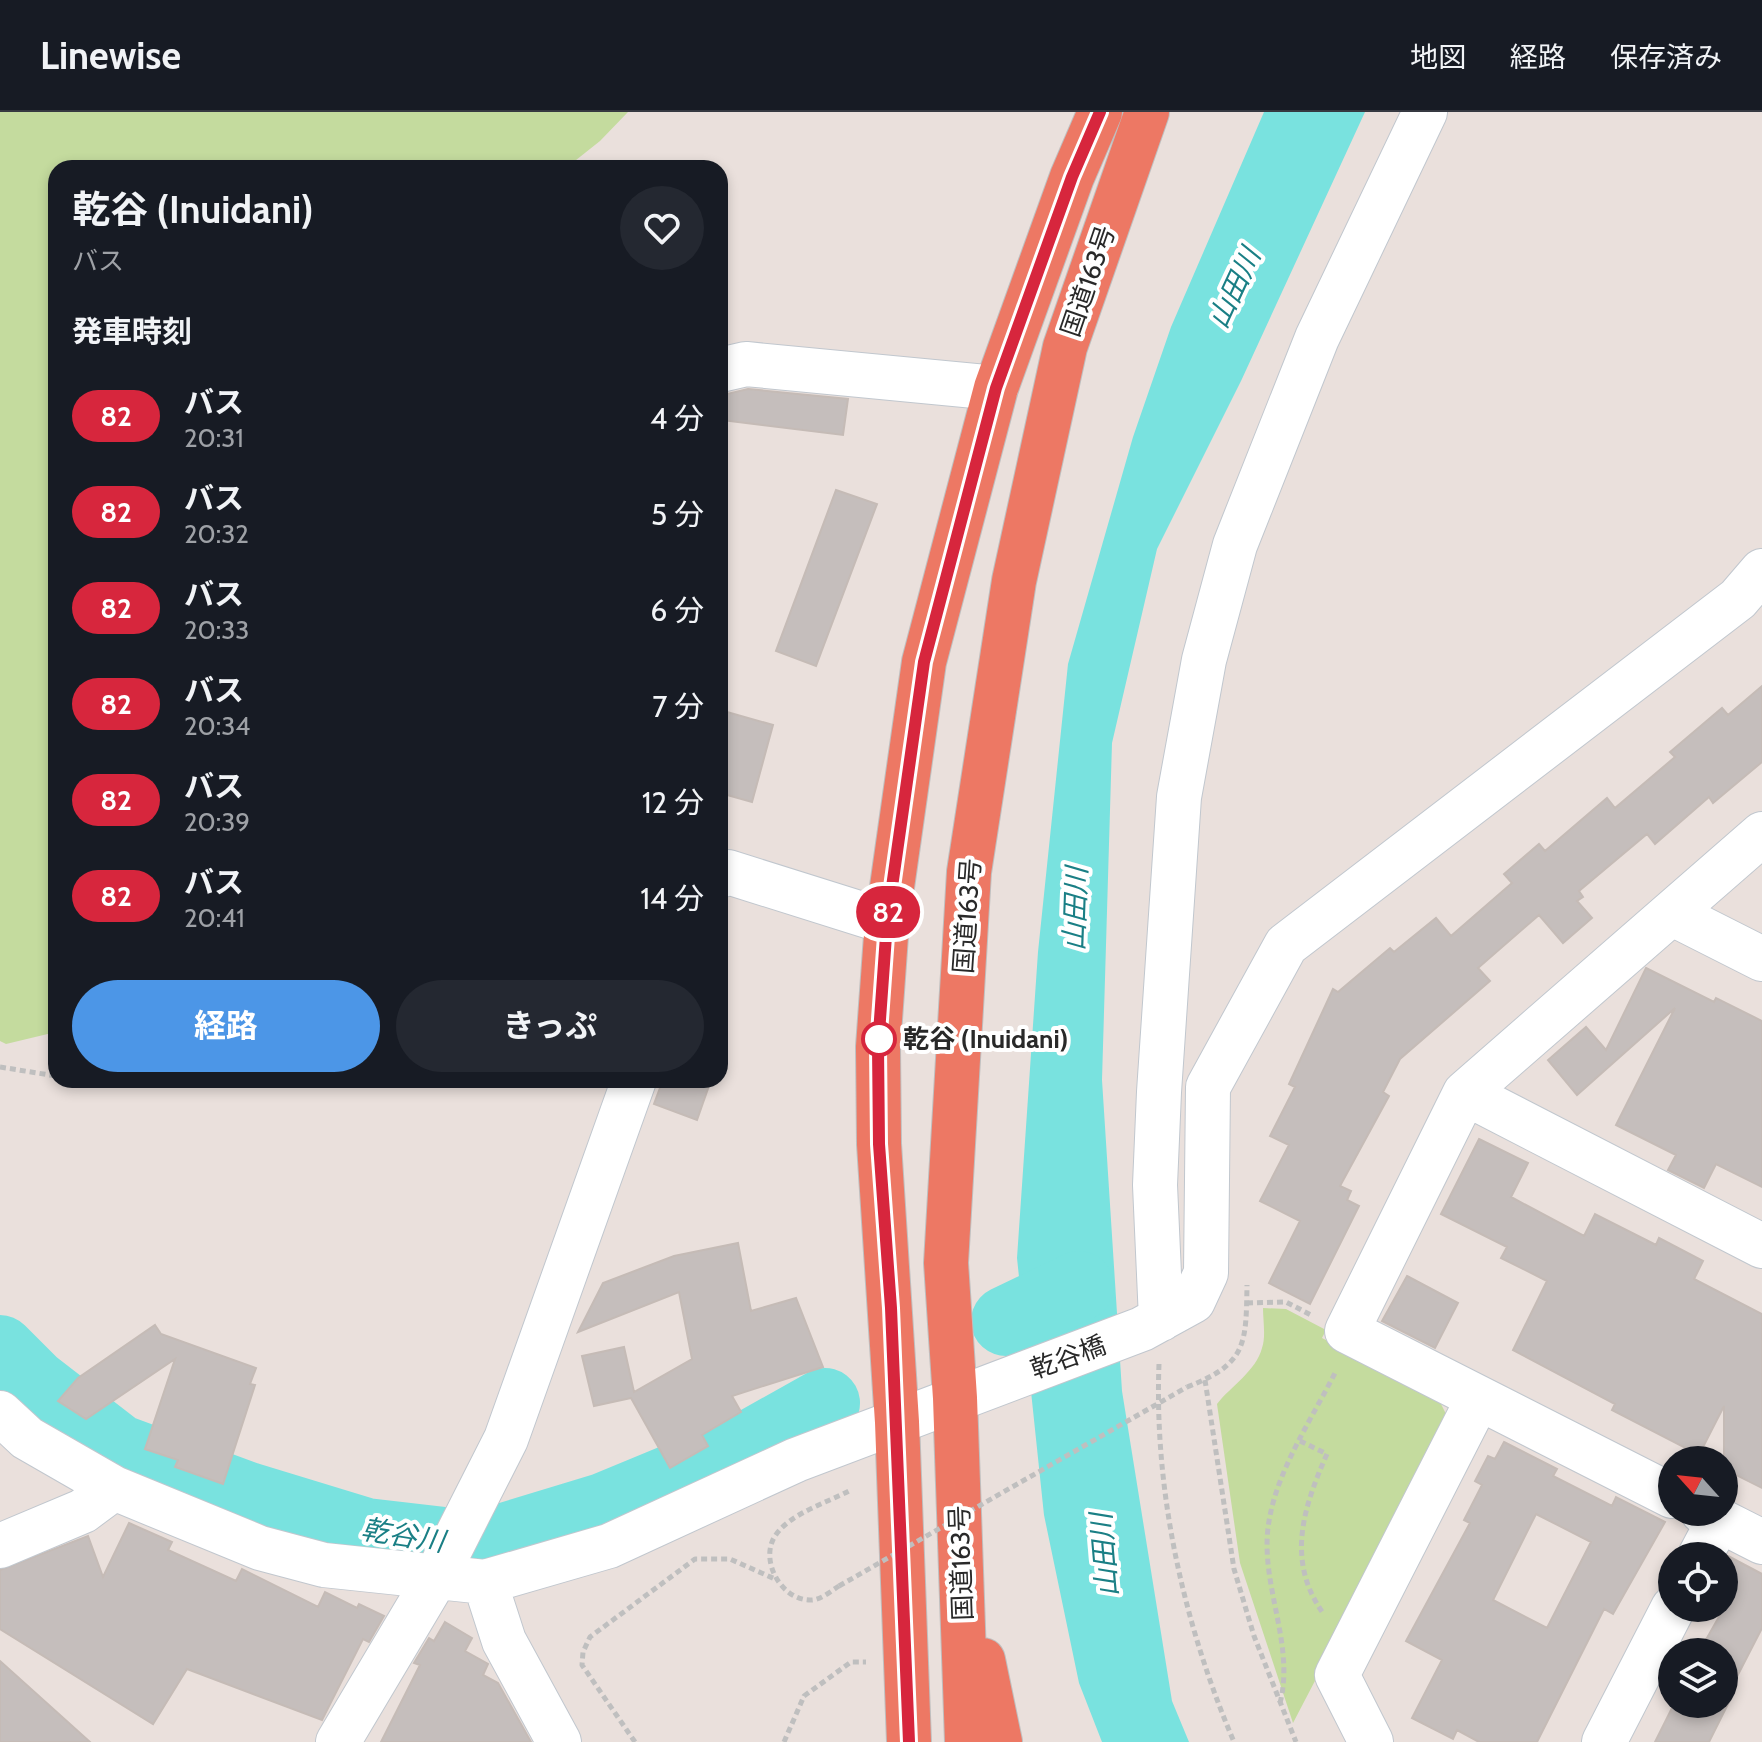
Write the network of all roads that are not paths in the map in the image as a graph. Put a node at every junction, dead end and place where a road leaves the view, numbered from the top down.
1 (1100, 112) edge
2 (1147, 112) edge
3 (1425, 112) edge
4 (728, 368) edge
5 (996, 388) junction
6 (1754, 596) edge
7 (1762, 834) edge
8 (728, 872) edge
9 (1673, 914) junction
10 (887, 922) junction
11 (1762, 959) edge
12 (631, 1088) edge
13 (1465, 1093) junction
14 (1762, 1246) edge
15 (1152, 1324) junction
16 (975, 1391) junction
17 (1478, 1399) junction
18 (0, 1413) edge
19 (897, 1422) junction
20 (114, 1488) junction
21 (1658, 1489) edge
22 (1707, 1529) edge
23 (1762, 1542) edge
24 (0, 1546) edge
25 (962, 1572) junction
26 (435, 1579) junction
27 (485, 1582) junction
28 (1666, 1622) edge
29 (338, 1742) edge
30 (559, 1742) edge
31 (909, 1742) edge
32 (967, 1742) edge
33 (1000, 1742) edge
34 (1371, 1742) edge
35 (1604, 1742) edge

1 - 5 highway, 国道163号
2 - 16 highway, 国道163号
3 - 15 street
4 - 5 street
5 - 10 highway, 国道163号
6 - 15 street, 乾谷橋
7 - 9 street
8 - 10 street
9 - 11 street
9 - 13 street
10 - 19 highway, 国道163号
12 - 26 street
13 - 14 street
13 - 17 street
15 - 16 street, 乾谷橋
16 - 19 street, 乾谷橋
16 - 25 highway, 国道163号
17 - 21 street
17 - 34 street
18 - 20 street, 乾谷橋
19 - 27 street, 乾谷橋
19 - 31 highway, 国道163号
20 - 24 street
20 - 26 street, 乾谷橋
22 - 23 street
25 - 32 highway, 国道163号
25 - 33 highway
26 - 27 street, 乾谷橋
26 - 29 street
27 - 30 street
28 - 35 street

